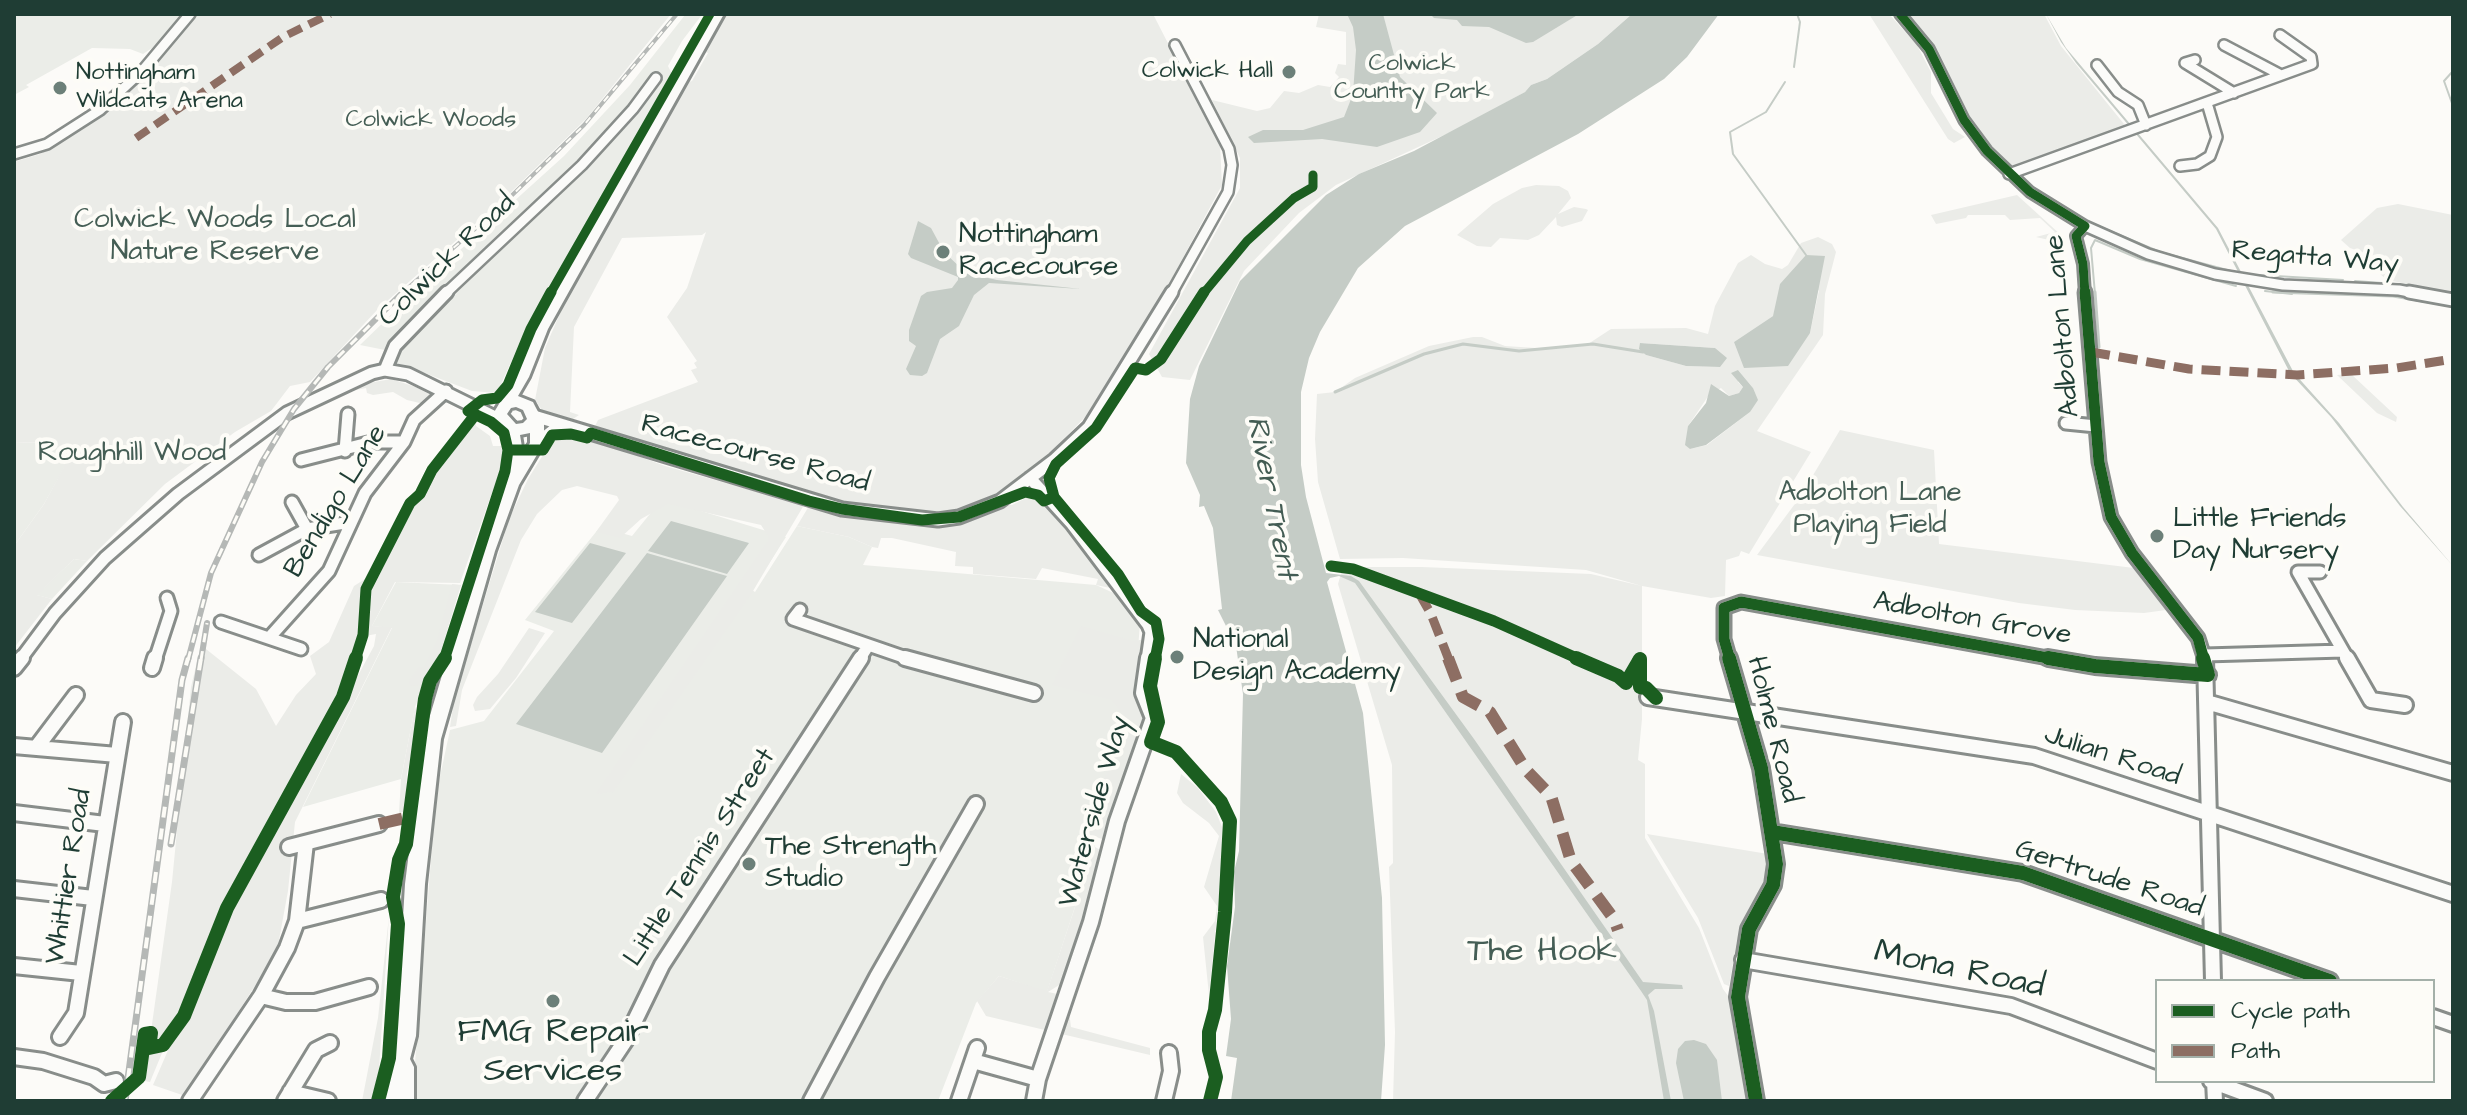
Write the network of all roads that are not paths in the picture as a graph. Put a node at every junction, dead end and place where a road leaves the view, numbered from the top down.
1 (190, 14) edge
2 (719, 14) edge
3 (1900, 14) edge
4 (2280, 35) dead end
5 (1175, 45) dead end
6 (2224, 45) dead end
7 (2186, 63) dead end
8 (2097, 65) dead end
9 (2281, 75) junction
10 (658, 81) dead end
11 (2234, 93) junction
12 (2207, 103) junction
13 (2137, 128) junction
14 (14, 154) edge
15 (2180, 166) dead end
16 (2009, 174) junction
17 (2085, 226) junction
18 (2453, 300) edge
19 (385, 370) junction
20 (522, 377) junction
21 (446, 391) junction
22 (461, 398) junction
23 (507, 403) junction
24 (2070, 419) dead end
25 (344, 420) dead end
26 (526, 423) junction
27 (2096, 426) junction
28 (571, 427) junction
29 (404, 442) junction
30 (345, 451) junction
31 (308, 461) dead end
32 (1030, 478) junction
33 (512, 484) junction
34 (290, 508) dead end
35 (351, 522) junction
36 (307, 529) junction
37 (259, 555) dead end
38 (2320, 572) dead end
39 (167, 598) dead end
40 (1729, 604) joint
41 (800, 610) dead end
42 (229, 620) dead end
43 (269, 638) junction
44 (868, 646) junction
45 (290, 650) dead end
46 (2343, 651) junction
47 (2205, 655) junction
48 (14, 668) edge
49 (152, 668) dead end
50 (2208, 675) junction
51 (1034, 693) dead end
52 (76, 695) dead end
53 (1648, 697) dead end
54 (2210, 703) junction
55 (2405, 705) dead end
56 (1745, 711) junction
57 (123, 722) dead end
58 (14, 746) edge
59 (36, 748) junction
60 (117, 755) junction
61 (2453, 773) edge
62 (976, 804) dead end
63 (14, 813) edge
64 (2211, 814) junction
65 (105, 824) junction
66 (379, 824) dead end
67 (1772, 832) junction
68 (306, 843) junction
69 (289, 847) dead end
70 (14, 889) edge
71 (2453, 894) edge
72 (93, 898) junction
73 (381, 900) dead end
74 (297, 921) junction
75 (2213, 940) junction
76 (1743, 960) junction
77 (14, 966) edge
78 (81, 973) junction
79 (2213, 979) edge
80 (2324, 979) edge
81 (369, 987) dead end
82 (261, 996) junction
83 (60, 1037) dead end
84 (330, 1043) dead end
85 (1169, 1053) dead end
86 (14, 1057) edge
87 (403, 1057) junction
88 (2155, 1060) edge
89 (1038, 1079) junction
90 (116, 1081) dead end
91 (2218, 1083) edge
92 (288, 1097) edge
93 (323, 1100) edge
94 (190, 1101) edge
95 (389, 1101) edge
96 (403, 1101) edge
97 (585, 1101) edge
98 (811, 1101) edge
99 (959, 1101) edge
100 (1034, 1101) edge
101 (1164, 1101) edge
102 (1756, 1101) edge
103 (2265, 1101) edge

1 - 14 street
2 - 20 main road
3 - 16 street, Adbolton Lane
4 - 9 street
5 - 32 street, Racecourse Road
6 - 9 street
7 - 11 street
8 - 13 street
9 - 11 street
10 - 19 street, Colwick Road
11 - 12 street
12 - 13 street
12 - 15 street
13 - 16 street
16 - 17 street, Adbolton Lane
17 - 18 street, Regatta Way
17 - 27 street, Adbolton Lane
19 - 21 street, Racecourse Road
19 - 48 street, Colwick Road
20 - 23 main road
20 - 26 main road
21 - 22 street, Racecourse Road
21 - 29 street, Bendigo Lane
22 - 23 street, Racecourse Road
22 - 26 street, Racecourse Road
23 - 26 main road
24 - 27 street
25 - 30 street
26 - 28 street, Racecourse Road
26 - 28 street, Racecourse Road
26 - 33 main road
26 - 33 main road
27 - 47 street, Adbolton Lane
28 - 32 street, Racecourse Road
29 - 30 street
29 - 35 street, Bendigo Lane
30 - 31 street
32 - 89 street, Waterside Way
33 - 87 main road
34 - 36 street
35 - 36 street
35 - 43 street, Bendigo Lane
36 - 37 street
38 - 46 street
39 - 49 street
40 - 50 street, Adbolton Grove
40 - 56 street, Holme Road
41 - 44 street
42 - 43 street
43 - 45 street
44 - 51 street
44 - 97 street, Little Tennis Street
46 - 47 street
46 - 55 street
47 - 50 street, Adbolton Lane
50 - 54 street, Adbolton Lane
52 - 59 street
53 - 56 street, Julian Road
54 - 61 street
54 - 64 street, Adbolton Lane
56 - 64 street, Julian Road
56 - 67 street, Holme Road
57 - 60 street, Whittier Road
58 - 59 street
59 - 60 street
60 - 65 street, Whittier Road
62 - 98 street
63 - 65 street
64 - 71 street, Julian Road
64 - 75 street, Adbolton Lane
65 - 72 street, Whittier Road
66 - 68 street
67 - 75 street, Gertrude Road
67 - 76 street, Holme Road
68 - 69 street
68 - 74 street
70 - 72 street
72 - 78 street, Whittier Road
73 - 74 street
74 - 82 street
75 - 79 street, Adbolton Lane
75 - 80 street, Gertrude Road
76 - 88 street, Mona Road
76 - 102 street, Holme Road
77 - 78 street
78 - 83 street, Whittier Road
81 - 82 street
82 - 94 street
84 - 92 street
85 - 101 street
86 - 90 street
87 - 95 main road
87 - 96 main road
89 - 99 street
89 - 100 street, Waterside Way
91 - 103 street
92 - 93 street

